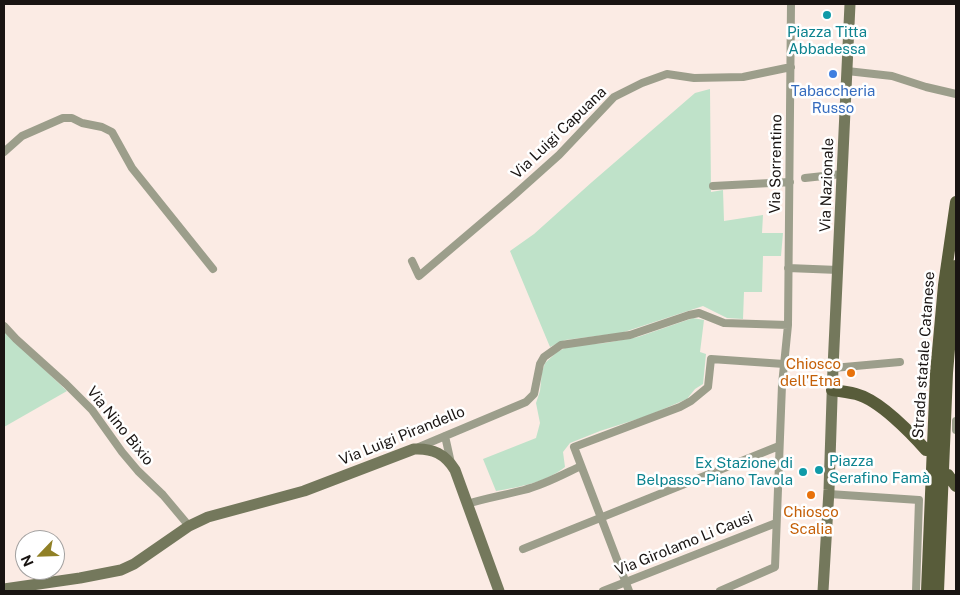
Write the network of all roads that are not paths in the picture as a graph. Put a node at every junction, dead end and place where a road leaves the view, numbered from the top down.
1 (791, 4) edge
2 (850, 4) edge
3 (791, 68) junction
4 (847, 71) junction
5 (956, 94) edge
6 (4, 152) edge
7 (842, 174) junction
8 (805, 178) dead end
9 (790, 182) junction
10 (713, 186) dead end
11 (956, 202) edge
12 (412, 261) dead end
13 (956, 266) edge
14 (788, 268) junction
15 (214, 269) dead end
16 (838, 270) junction
17 (4, 326) edge
18 (788, 326) junction
19 (900, 362) dead end
20 (784, 364) junction
21 (833, 368) junction
22 (832, 390) junction
23 (956, 421) edge
24 (956, 430) edge
25 (445, 436) junction
26 (778, 446) junction
27 (414, 450) junction
28 (926, 450) dead end
29 (451, 463) junction
30 (581, 466) junction
31 (948, 475) dead end
32 (956, 486) edge
33 (829, 494) junction
34 (467, 504) junction
35 (601, 518) junction
36 (776, 523) junction
37 (189, 526) junction
38 (523, 549) dead end
39 (626, 582) junction
40 (4, 589) edge
41 (499, 591) edge
42 (603, 591) edge
43 (629, 591) edge
44 (720, 591) edge
45 (823, 591) edge
46 (916, 591) edge
47 (927, 591) edge
48 (938, 591) edge

1 - 3 street, Via Sorrentino
2 - 4 street, Via Nazionale
3 - 9 street, Via Sorrentino
3 - 12 street, Via Luigi Capuana
4 - 5 street
4 - 7 street, Via Nazionale
6 - 15 street
7 - 8 street
7 - 16 street, Via Nazionale
9 - 10 street
9 - 14 street, Via Sorrentino
11 - 47 main road, Strada statale Catanese
13 - 48 main road, Strada statale Catanese
14 - 16 street
14 - 18 street, Via Sorrentino
16 - 21 street, Via Nazionale
17 - 37 street, Via Nino Bixio
18 - 20 street, Via Sorrentino
18 - 25 street, Via Luigi Pirandello
19 - 21 street
20 - 26 street, Via Sorrentino
20 - 30 street
21 - 22 street, Via Nazionale
22 - 28 main road
22 - 33 street, Via Nazionale
23 - 24 street
25 - 27 street, Via Luigi Pirandello
25 - 29 street
26 - 35 street
26 - 36 street, Via Sorrentino
27 - 29 street
27 - 37 street, Via Luigi Pirandello
29 - 34 street
30 - 34 street
30 - 35 street
31 - 32 main road
33 - 45 street, Via Nazionale
33 - 46 street
34 - 41 street
35 - 38 street
35 - 39 street
36 - 39 street, Via Girolamo Li Causi
36 - 44 street, Via Sorrentino
37 - 40 street, Via Luigi Pirandello
39 - 42 street, Via Girolamo Li Causi
39 - 43 street

